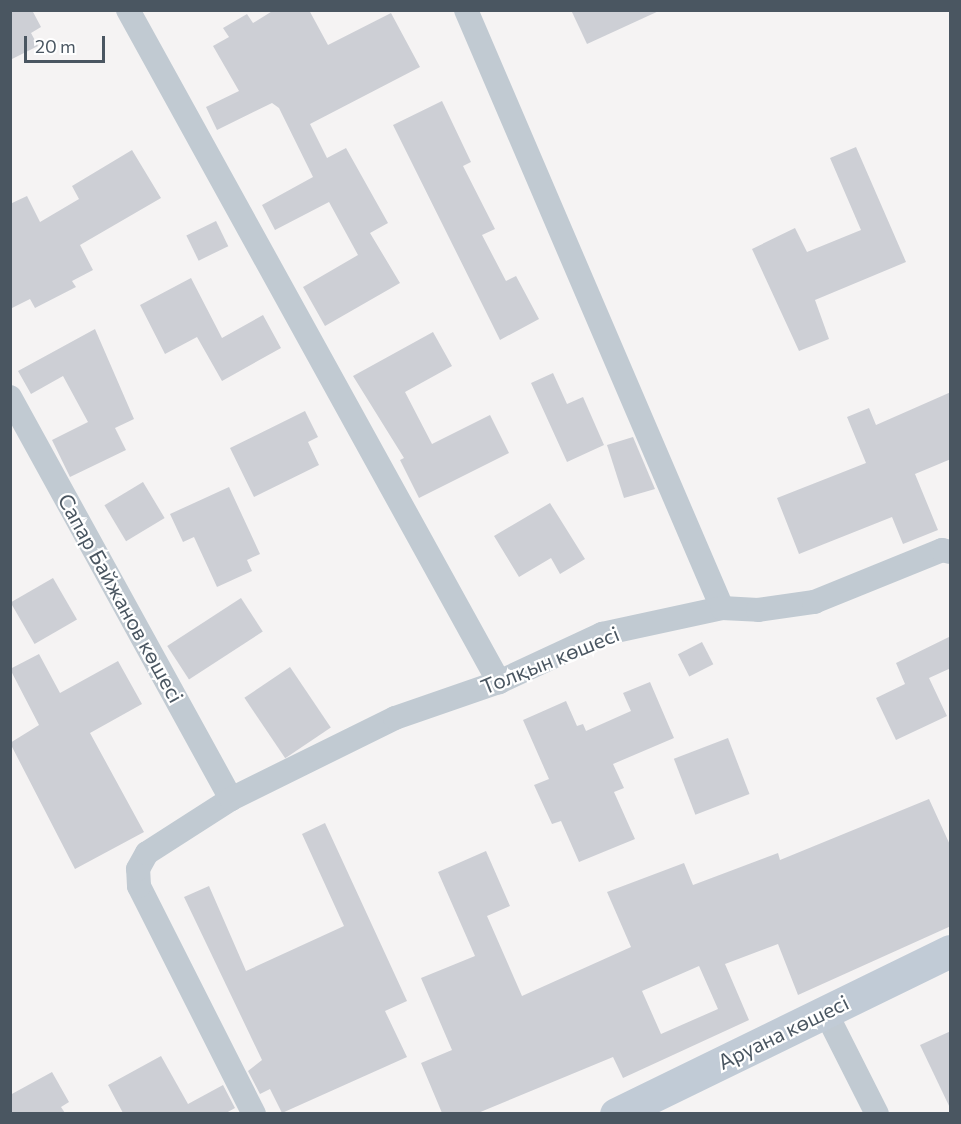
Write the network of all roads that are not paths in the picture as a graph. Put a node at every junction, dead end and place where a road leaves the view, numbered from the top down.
1 (128, 10) edge
2 (466, 10) edge
3 (10, 397) edge
4 (951, 552) edge
5 (722, 608) junction
6 (499, 682) junction
7 (231, 799) junction
8 (951, 951) edge
9 (825, 1011) junction
10 (254, 1113) edge
11 (616, 1113) edge
12 (876, 1113) edge

1 - 6 street
2 - 5 street
3 - 7 street, Сапар Байжанов көшесі
4 - 5 street, Толқын көшесі
5 - 6 street, Толқын көшесі
6 - 7 street, Толқын көшесі
7 - 10 street, Толқын көшесі
8 - 9 street, Аруана көшесі
9 - 11 street, Аруана көшесі
9 - 12 street

